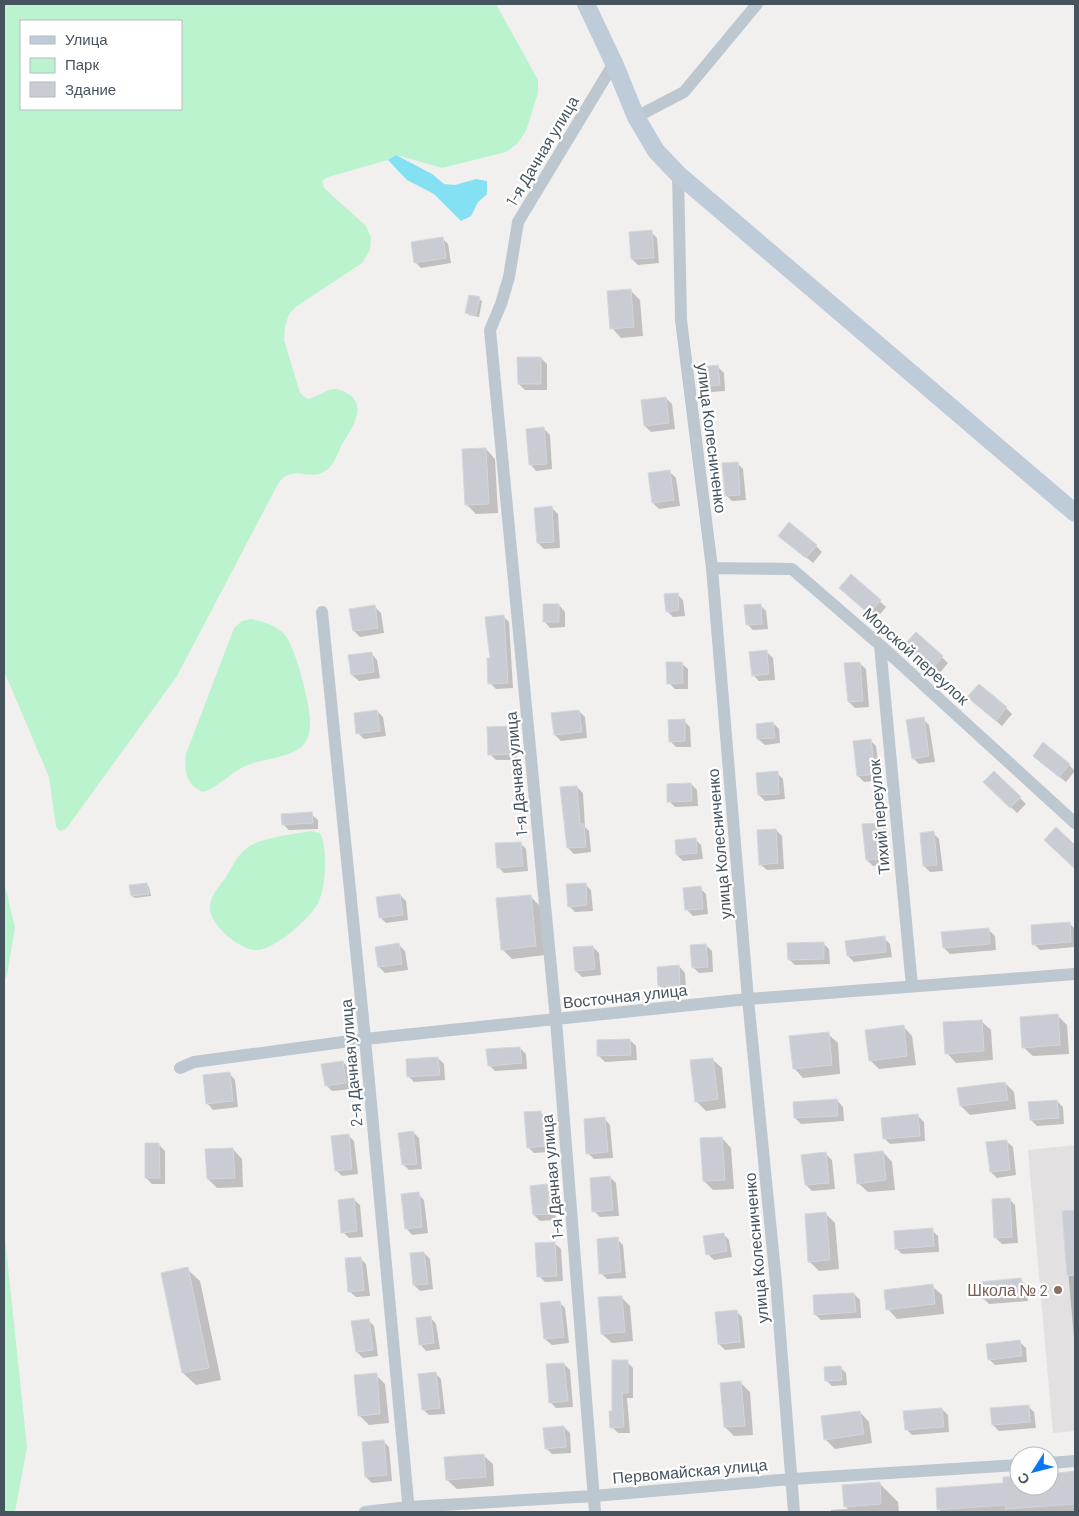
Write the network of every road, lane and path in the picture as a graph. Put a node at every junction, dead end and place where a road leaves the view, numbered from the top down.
1 (586, 4) edge
2 (757, 4) edge
3 (614, 63) junction
4 (636, 117) junction
5 (678, 174) junction
6 (1075, 514) edge
7 (712, 568) junction
8 (322, 612) dead end
9 (880, 645) junction
10 (1075, 823) edge
11 (1075, 974) edge
12 (912, 986) junction
13 (748, 999) junction
14 (556, 1020) junction
15 (365, 1038) junction
16 (180, 1068) dead end
17 (1075, 1460) edge
18 (1059, 1462) edge
19 (1009, 1466) edge
20 (792, 1478) junction
21 (594, 1496) junction
22 (409, 1510) edge
23 (365, 1512) edge
24 (595, 1512) edge
25 (794, 1512) edge

1 - 3 main road
2 - 4 street
3 - 4 main road
3 - 14 street, 1-я Дачная улица
4 - 5 main road
5 - 6 main road
5 - 7 street, улица Колесниченко
7 - 9 street, Морской переулок
7 - 13 street, улица Колесниченко
8 - 15 street, 2-я Дачная улица
9 - 10 street, Морской переулок
9 - 12 street, Тихий переулок
11 - 12 street, Восточная улица
12 - 13 street, Восточная улица
13 - 14 street, Восточная улица
13 - 20 street, улица Колесниченко
14 - 15 street, Восточная улица
14 - 21 street, 1-я Дачная улица
15 - 16 street, Восточная улица
15 - 22 street, 2-я Дачная улица
17 - 18 street
19 - 20 street, Первомайская улица
20 - 21 street, Первомайская улица
20 - 25 street, улица Колесниченко
21 - 22 street, Первомайская улица
21 - 24 street, 1-я Дачная улица
22 - 23 street, Первомайская улица

